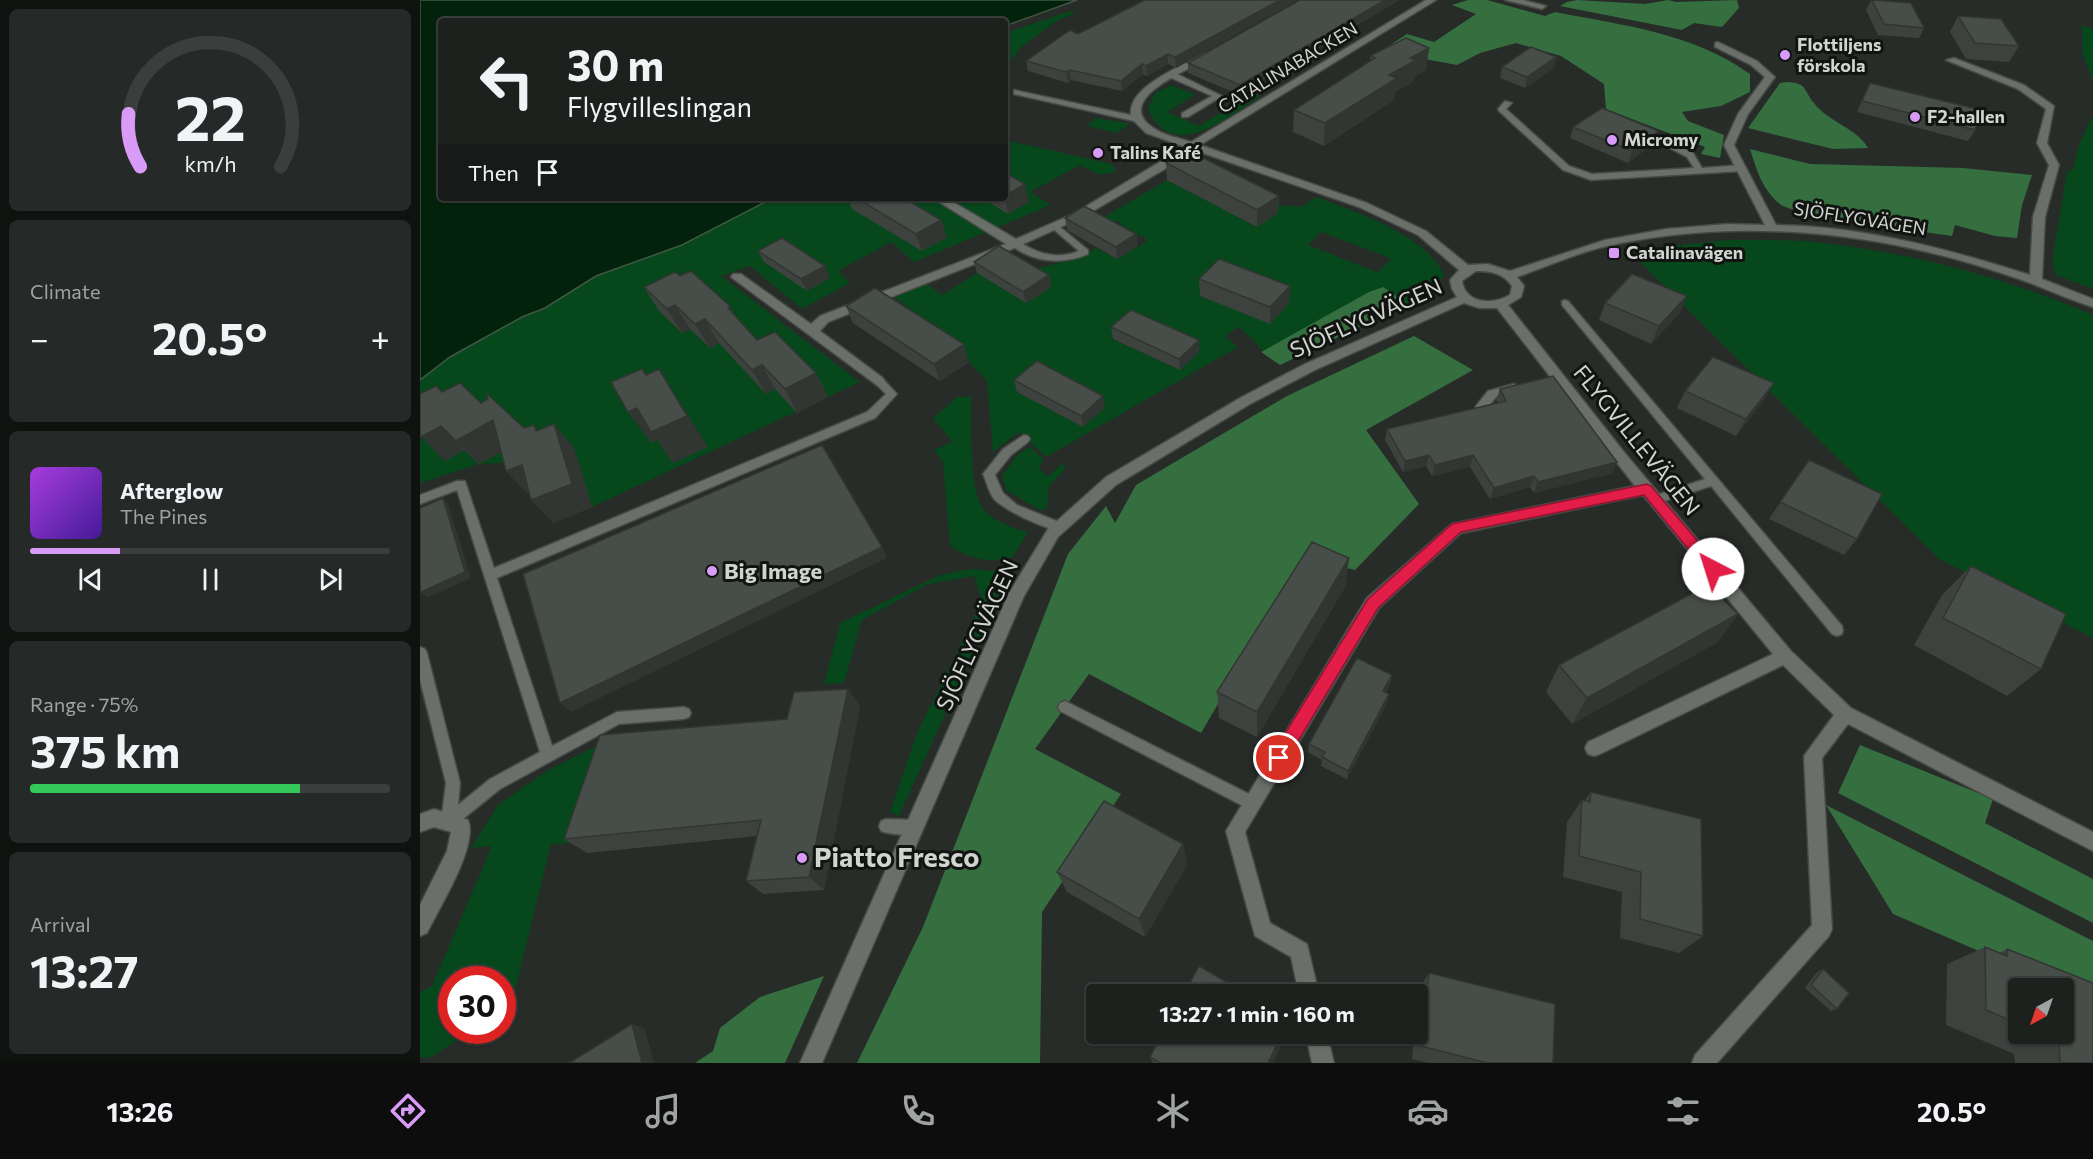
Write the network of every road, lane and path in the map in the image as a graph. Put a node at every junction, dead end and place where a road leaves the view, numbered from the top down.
1 (1432, 0) edge
2 (1509, 0) edge
3 (1542, 6) dead end
4 (1718, 45) dead end
5 (1212, 53) edge
6 (1951, 60) dead end
7 (1172, 75) junction
8 (1017, 92) dead end
9 (1508, 103) dead end
10 (1185, 115) dead end
11 (1137, 119) junction
12 (1629, 124) edge
13 (1193, 146) junction
14 (1742, 168) junction
15 (1699, 170) junction
16 (943, 201) edge
17 (1055, 226) junction
18 (1771, 226) junction
19 (1015, 244) junction
20 (1466, 270) junction
21 (1510, 275) junction
22 (737, 277) dead end
23 (2036, 279) junction
24 (1465, 298) junction
25 (1565, 303) dead end
26 (2093, 303) edge
27 (1502, 305) junction
28 (812, 331) junction
29 (878, 381) joint
30 (1530, 384) edge
31 (1480, 409) edge
32 (1024, 439) dead end
33 (1713, 481) junction
34 (1651, 495) junction
35 (420, 500) edge
36 (1060, 527) junction
37 (489, 576) junction
38 (1837, 630) dead end
39 (420, 652) edge
40 (1785, 656) junction
41 (1065, 707) dead end
42 (684, 713) dead end
43 (1845, 714) junction
44 (1594, 748) dead end
45 (548, 755) junction
46 (1252, 803) junction
47 (448, 822) junction
48 (420, 823) edge
49 (886, 826) dead end
50 (916, 827) junction
51 (2093, 842) edge
52 (420, 926) edge
53 (1307, 984) edge
54 (1319, 1044) edge
55 (811, 1063) edge
56 (1323, 1063) edge
57 (1703, 1063) edge

1 - 13 street, CATALINABACKEN
2 - 3 street
4 - 14 street
5 - 7 street
6 - 23 street
7 - 10 lane
7 - 11 street
8 - 11 street
9 - 15 lane
11 - 13 street
12 - 15 lane
13 - 17 street, CATALINABACKEN
13 - 20 street
14 - 15 lane
14 - 18 street
16 - 19 street
17 - 19 street, CATALINABACKEN
17 - 19 lane
18 - 21 street, SJÖFLYGVÄGEN
18 - 23 street, SJÖFLYGVÄGEN
19 - 28 street, CATALINABACKEN
20 - 21 street
20 - 24 street
21 - 27 street
22 - 28 street
23 - 26 street, SJÖFLYGVÄGEN
24 - 27 street
24 - 36 street, SJÖFLYGVÄGEN
25 - 33 lane
27 - 34 street, FLYGVILLEVÄGEN
28 - 29 street
29 - 37 lane
30 - 31 lane
32 - 36 lane
33 - 34 lane
33 - 38 lane
34 - 40 street, FLYGVILLEVÄGEN
34 - 46 street
35 - 37 lane
36 - 50 street, SJÖFLYGVÄGEN
37 - 45 lane
39 - 47 lane
40 - 43 street, FLYGVILLEVÄGEN
40 - 44 street
41 - 46 lane
42 - 45 lane
43 - 51 street, FLYGVILLEVÄGEN
43 - 57 street
45 - 47 lane
46 - 53 street
47 - 48 street
47 - 52 street
49 - 50 lane
50 - 55 street, SJÖFLYGVÄGEN
54 - 56 street

